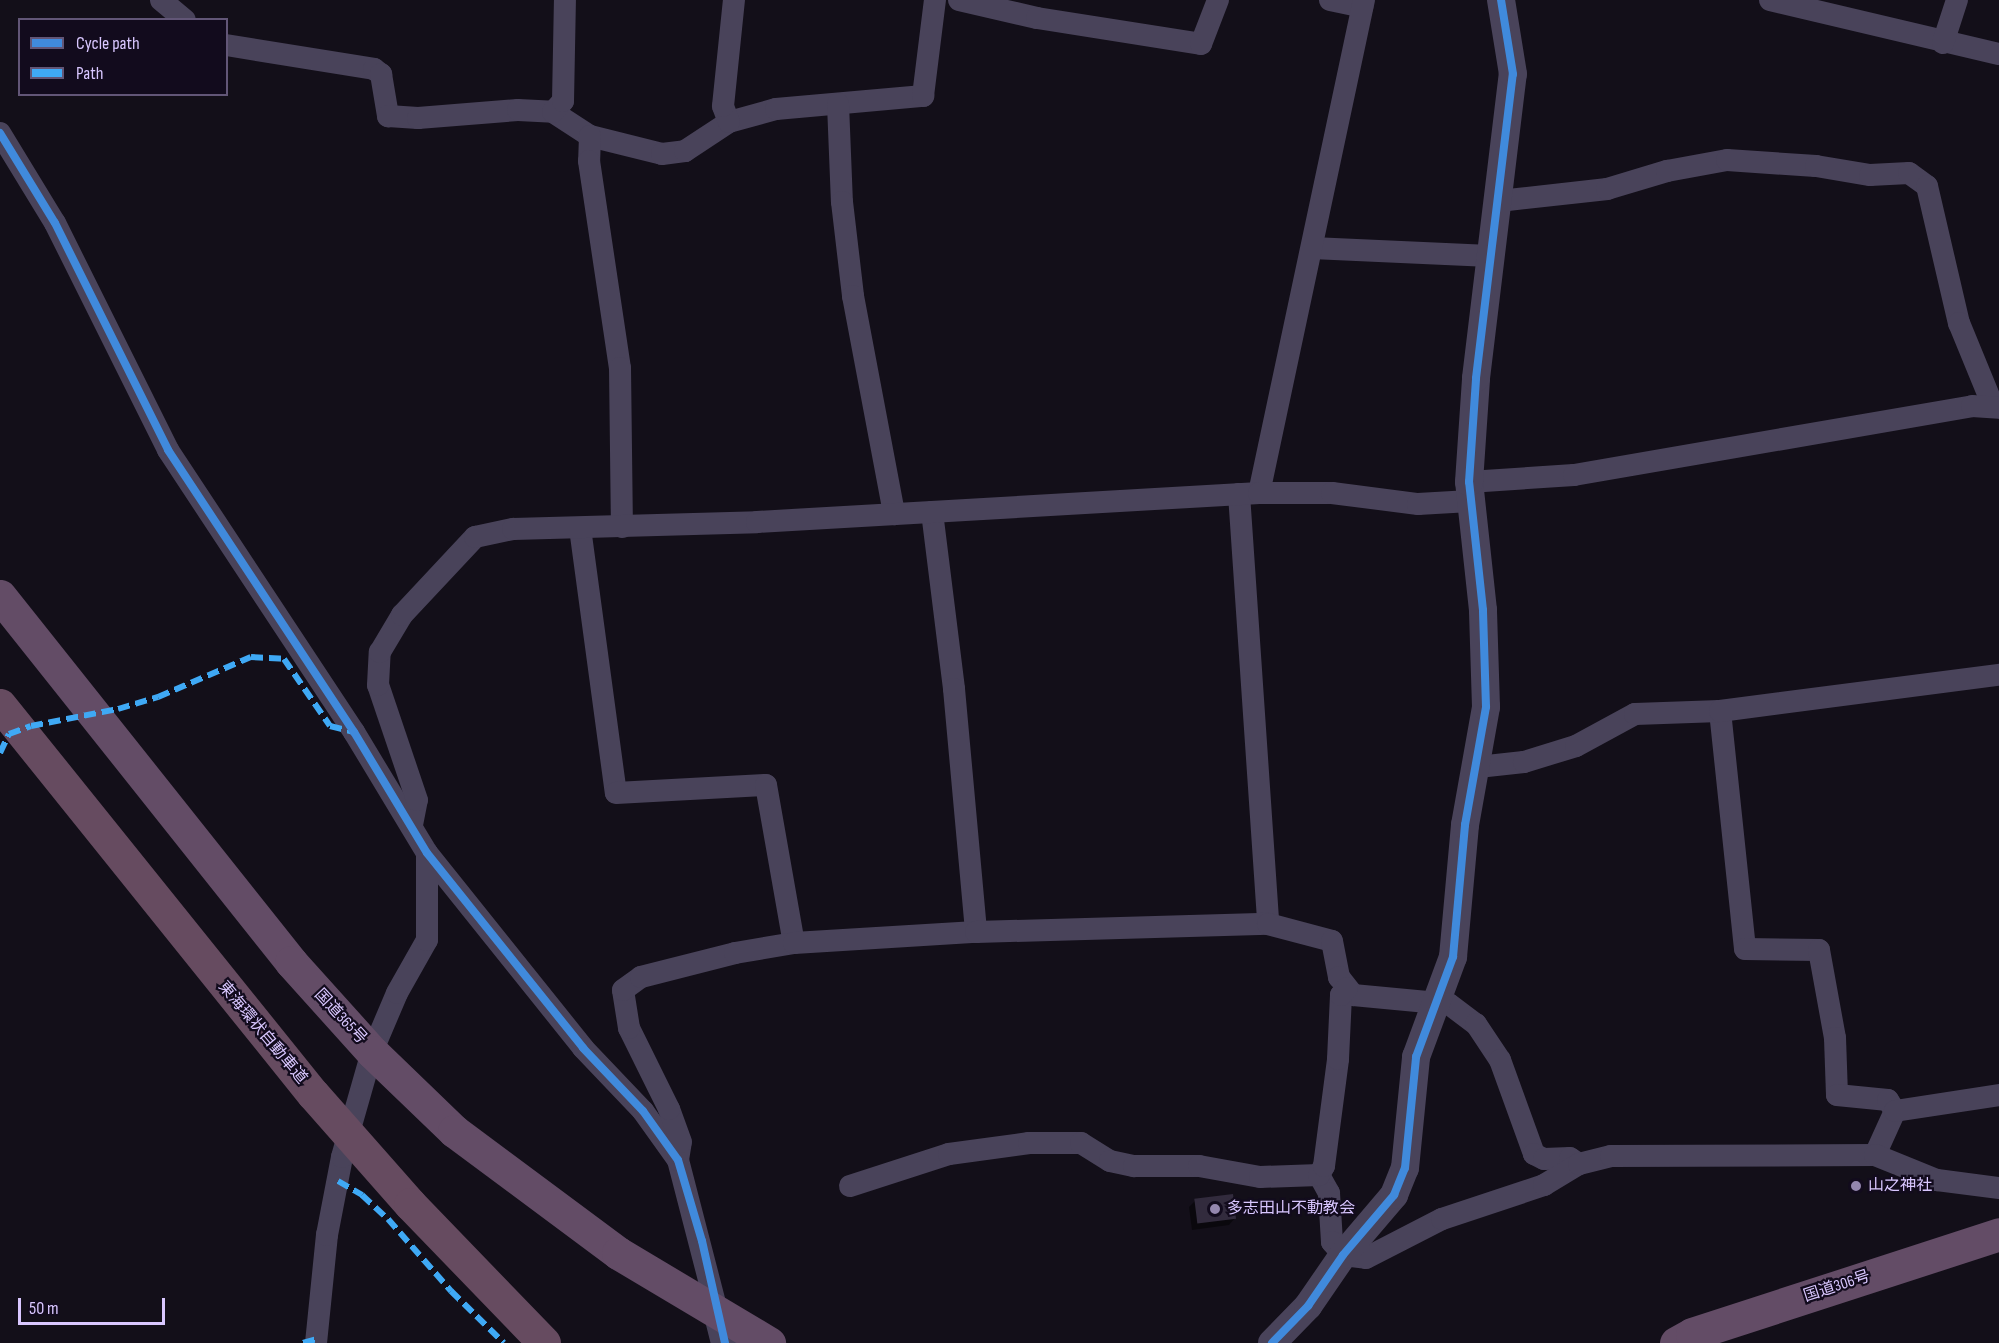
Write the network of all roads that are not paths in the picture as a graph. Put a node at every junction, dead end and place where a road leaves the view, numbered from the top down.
1 (161, 0) edge
2 (565, 0) edge
3 (734, 0) edge
4 (935, 0) edge
5 (959, 0) edge
6 (1218, 0) edge
7 (1330, 0) edge
8 (1501, 0) edge
9 (1770, 0) edge
10 (1957, 0) edge
11 (1363, 4) edge
12 (183, 18) edge
13 (1943, 43) junction
14 (228, 45) edge
15 (1999, 54) edge
16 (838, 104) junction
17 (553, 112) junction
18 (729, 122) junction
19 (0, 133) edge
20 (590, 136) junction
21 (1499, 201) junction
22 (1312, 248) junction
23 (1490, 256) junction
24 (1996, 407) edge
25 (1469, 491) junction
26 (1249, 494) junction
27 (932, 512) junction
28 (894, 514) junction
29 (622, 527) junction
30 (580, 528) junction
31 (0, 596) edge
32 (1999, 675) edge
33 (0, 705) edge
34 (1720, 711) junction
35 (1478, 768) junction
36 (412, 825) junction
37 (427, 853) junction
38 (1268, 924) junction
39 (976, 932) junction
40 (794, 943) junction
41 (1347, 988) junction
42 (1433, 1002) junction
43 (372, 1052) junction
44 (1999, 1095) edge
45 (1895, 1111) junction
46 (1875, 1155) junction
47 (678, 1160) junction
48 (1579, 1164) junction
49 (1319, 1175) junction
50 (850, 1186) dead end
51 (1999, 1188) edge
52 (1999, 1234) edge
53 (1343, 1255) junction
54 (721, 1329) edge
55 (316, 1343) edge
56 (544, 1343) edge
57 (769, 1343) edge
58 (1272, 1343) edge
59 (1676, 1343) edge

1 - 12 street
2 - 17 street
3 - 18 street
4 - 16 street
5 - 6 street
7 - 11 street
8 - 21 street
9 - 13 street
10 - 13 street
11 - 22 street
13 - 15 street
14 - 17 street
16 - 18 street
16 - 28 street
17 - 20 street
18 - 20 street
19 - 36 street
20 - 29 street
21 - 23 street
21 - 24 street
22 - 23 street
22 - 26 street
23 - 25 street
24 - 25 street
25 - 26 street
25 - 35 street
26 - 27 street
26 - 38 street
27 - 28 street
27 - 39 street
28 - 29 street
29 - 30 street
30 - 36 street
30 - 40 street
31 - 43 highway, 国道365号
32 - 34 street
33 - 56 highway, 東海環状自動車道, bridge
34 - 35 street
34 - 45 street
35 - 42 street
36 - 37 street
37 - 43 street
37 - 47 street
38 - 39 street
38 - 41 street
39 - 40 street
40 - 47 street
41 - 42 street
41 - 49 street
42 - 48 street
42 - 53 street
43 - 54 highway, 国道365号
43 - 55 street
44 - 45 street
45 - 46 street
46 - 48 street
46 - 51 street
47 - 54 street
48 - 53 street
49 - 50 street
49 - 53 street
52 - 59 highway, 国道306号
53 - 58 street
54 - 57 highway, 国道365号

